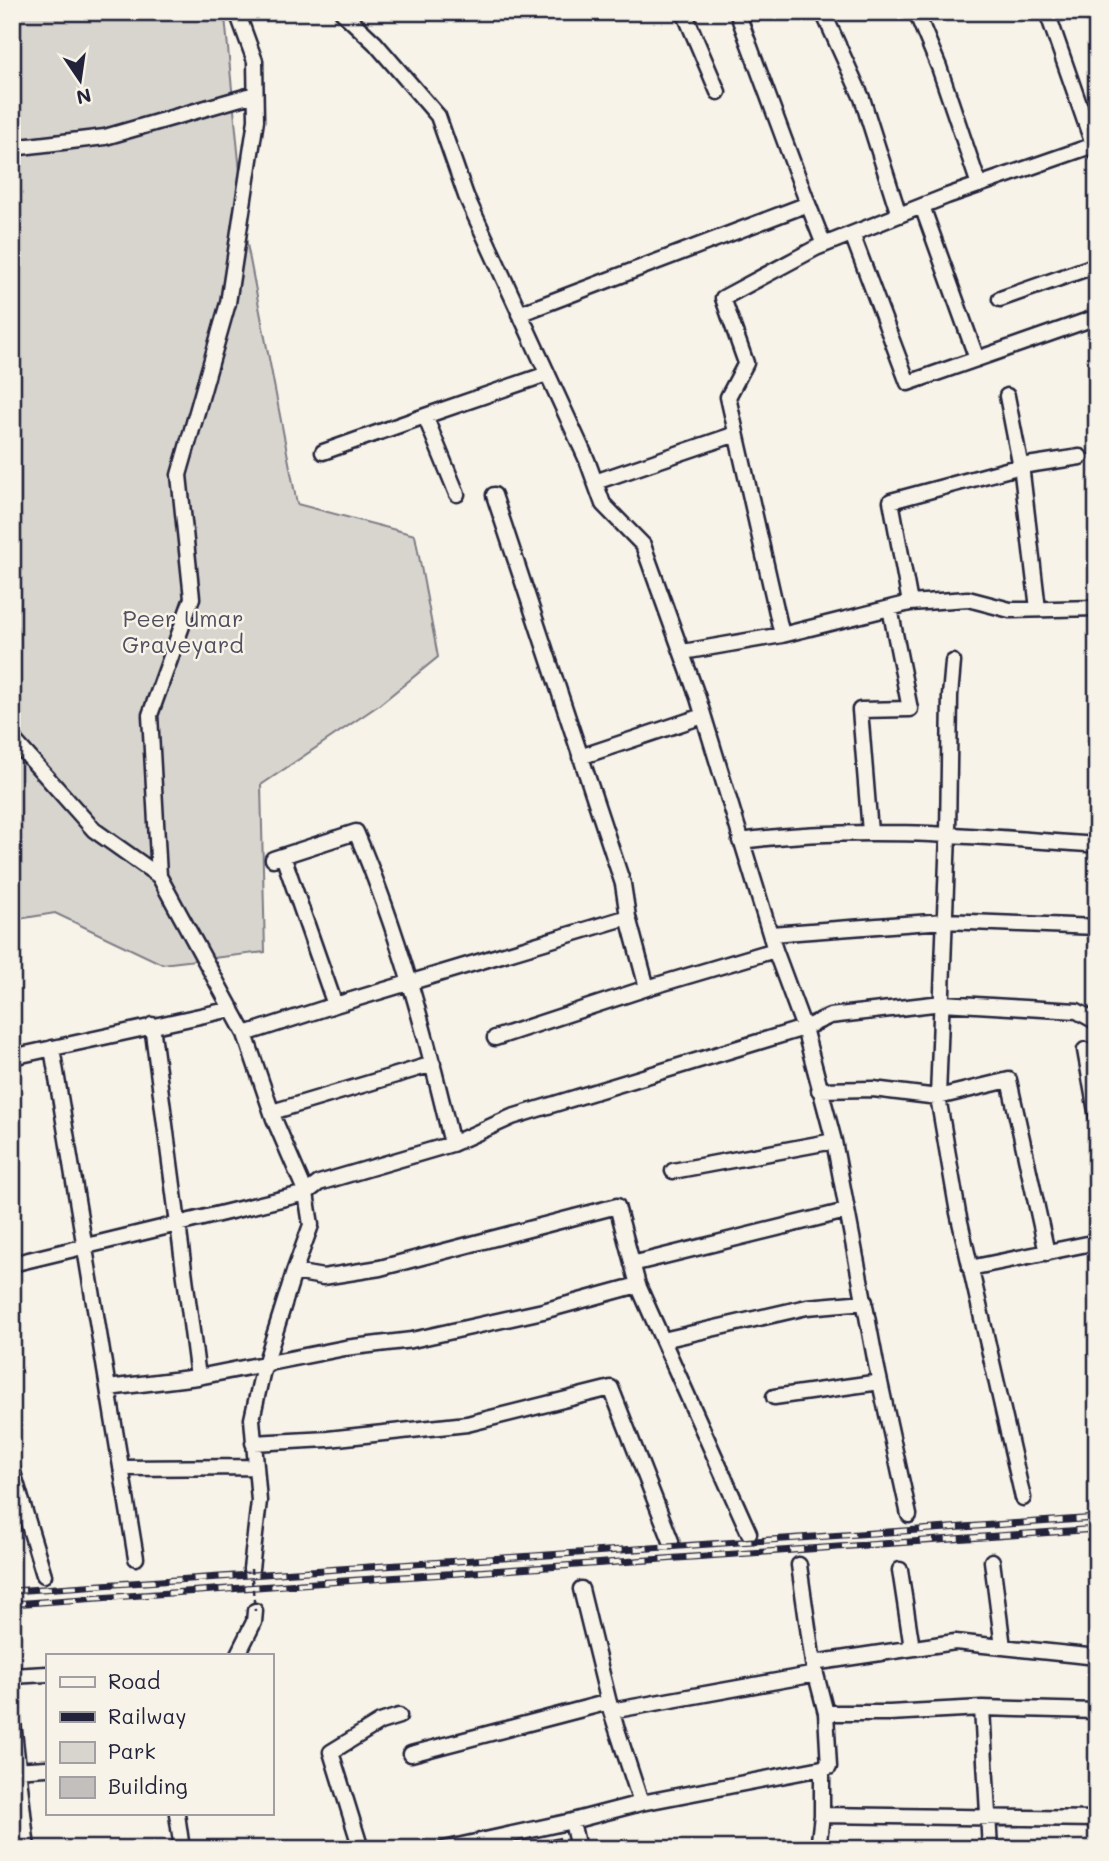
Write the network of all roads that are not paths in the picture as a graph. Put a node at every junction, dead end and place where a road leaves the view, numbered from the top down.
1 (237, 12) edge
2 (342, 12) edge
3 (684, 12) edge
4 (737, 12) edge
5 (823, 12) edge
6 (916, 12) edge
7 (1047, 12) edge
8 (718, 92) dead end
9 (255, 94) junction
10 (12, 148) edge
11 (1096, 148) edge
12 (979, 185) junction
13 (808, 204) junction
14 (922, 206) junction
15 (899, 215) junction
16 (852, 234) junction
17 (824, 245) junction
18 (1097, 265) edge
19 (1000, 299) dead end
20 (519, 314) junction
21 (1097, 317) edge
22 (977, 359) junction
23 (547, 374) junction
24 (1007, 396) dead end
25 (425, 416) junction
26 (736, 434) junction
27 (323, 452) dead end
28 (1080, 457) dead end
29 (1020, 466) junction
30 (595, 482) junction
31 (457, 495) dead end
32 (495, 495) dead end
33 (910, 603) junction
34 (890, 608) junction
35 (1097, 608) edge
36 (1038, 609) junction
37 (782, 635) junction
38 (682, 652) junction
39 (953, 662) dead end
40 (703, 716) junction
41 (12, 738) edge
42 (580, 757) junction
43 (870, 832) junction
44 (948, 834) junction
45 (740, 841) junction
46 (1097, 845) edge
47 (159, 876) junction
48 (628, 917) junction
49 (944, 920) junction
50 (1097, 928) edge
51 (771, 934) junction
52 (775, 950) junction
53 (411, 983) junction
54 (647, 988) junction
55 (942, 1003) junction
56 (335, 1005) junction
57 (232, 1009) junction
58 (1097, 1022) edge
59 (152, 1025) junction
60 (804, 1028) junction
61 (244, 1034) junction
62 (495, 1038) dead end
63 (52, 1048) junction
64 (1085, 1050) dead end
65 (12, 1056) edge
66 (433, 1064) junction
67 (819, 1090) junction
68 (938, 1097) junction
69 (272, 1112) junction
70 (1097, 1117) edge
71 (834, 1141) junction
72 (453, 1144) junction
73 (673, 1171) dead end
74 (306, 1193) junction
75 (846, 1211) junction
76 (178, 1223) junction
77 (1097, 1242) edge
78 (84, 1246) junction
79 (1046, 1253) junction
80 (12, 1264) edge
81 (632, 1264) junction
82 (970, 1268) junction
83 (294, 1272) junction
84 (638, 1285) junction
85 (865, 1303) junction
86 (663, 1340) junction
87 (265, 1363) junction
88 (198, 1377) junction
89 (880, 1382) junction
90 (107, 1388) junction
91 (775, 1397) dead end
92 (253, 1443) junction
93 (256, 1467) junction
94 (121, 1468) junction
95 (12, 1469) edge
96 (1023, 1499) dead end
97 (909, 1515) dead end
98 (750, 1533) dead end
99 (671, 1541) dead end
100 (135, 1558) dead end
101 (992, 1561) dead end
102 (799, 1565) dead end
103 (251, 1569) road end
104 (900, 1570) dead end
105 (44, 1575) dead end
106 (581, 1589) dead end
107 (255, 1611) road end
108 (912, 1647) junction
109 (1003, 1647) junction
110 (238, 1654) edge
111 (1097, 1657) edge
112 (815, 1669) junction
113 (46, 1674) edge
114 (12, 1676) edge
115 (610, 1707) junction
116 (982, 1708) junction
117 (1097, 1711) edge
118 (12, 1713) edge
119 (826, 1713) junction
120 (400, 1716) dead end
121 (411, 1754) dead end
122 (46, 1768) edge
123 (822, 1768) junction
124 (15, 1770) edge
125 (641, 1803) junction
126 (177, 1815) edge
127 (822, 1815) junction
128 (988, 1818) junction
129 (1097, 1819) edge
130 (572, 1821) junction
131 (27, 1849) edge
132 (182, 1849) edge
133 (360, 1849) edge
134 (444, 1849) edge
135 (578, 1849) edge
136 (818, 1849) edge
137 (990, 1849) edge

1 - 9 street
2 - 20 street
3 - 8 street
4 - 13 street
5 - 15 street
6 - 12 street
7 - 11 street
9 - 10 street
9 - 47 street
11 - 12 street
12 - 14 street
13 - 17 street
13 - 20 street
14 - 15 street
14 - 22 street
15 - 16 street
16 - 17 street
16 - 22 street
17 - 26 street
18 - 19 street
20 - 23 street
21 - 22 street
23 - 25 street
23 - 30 street
24 - 29 street
25 - 27 street
25 - 31 street
26 - 30 street
26 - 37 street
28 - 29 street
29 - 33 street
29 - 36 street
30 - 38 street
32 - 42 street
33 - 34 street
33 - 36 street
34 - 37 street
34 - 43 street
35 - 36 street
37 - 38 street
38 - 40 street
39 - 44 street
40 - 42 street
40 - 45 street
41 - 47 street
42 - 48 street
43 - 44 street
43 - 45 street
44 - 46 street
44 - 49 street
45 - 51 street
47 - 57 street
48 - 53 street
48 - 54 street
49 - 50 street
49 - 51 street
49 - 55 street
51 - 52 street
52 - 54 street
52 - 60 street
53 - 56 street
53 - 56 street
53 - 66 street
54 - 62 street
55 - 58 street
55 - 60 street
55 - 68 street
56 - 61 street
57 - 59 street
57 - 61 street
59 - 63 street
59 - 76 street
60 - 67 street
60 - 72 street
61 - 69 street
63 - 65 street
63 - 78 street
64 - 70 street
66 - 69 street
66 - 72 street
67 - 68 street
67 - 71 street
68 - 79 street
68 - 82 street
69 - 74 street
71 - 73 street
71 - 75 street
72 - 74 street
74 - 76 street
74 - 83 street
75 - 81 street
75 - 85 street
76 - 78 street
76 - 88 street
77 - 79 street
78 - 80 street
78 - 90 street
79 - 82 street
81 - 83 street
81 - 84 street
82 - 96 street
83 - 87 street
84 - 86 street
84 - 87 street
85 - 86 street
85 - 89 street
86 - 98 street
87 - 88 street
87 - 92 street
88 - 90 street
89 - 91 street
89 - 97 street
90 - 94 street
92 - 93 street
92 - 99 street
93 - 94 street
93 - 103 street
94 - 100 street
95 - 105 street
101 - 109 street
102 - 112 street
104 - 108 street
106 - 115 street
107 - 110 street
108 - 109 street
108 - 112 street
109 - 111 street
112 - 115 street
112 - 119 street
113 - 114 street
115 - 121 street
115 - 125 street
116 - 117 street
116 - 119 street
116 - 128 street
118 - 124 street
119 - 123 street
120 - 133 street
122 - 124 street
123 - 125 street
123 - 127 street
124 - 131 street
125 - 130 street
126 - 132 street
127 - 128 street
127 - 136 street
128 - 129 street
128 - 137 street
130 - 134 street
130 - 135 street

